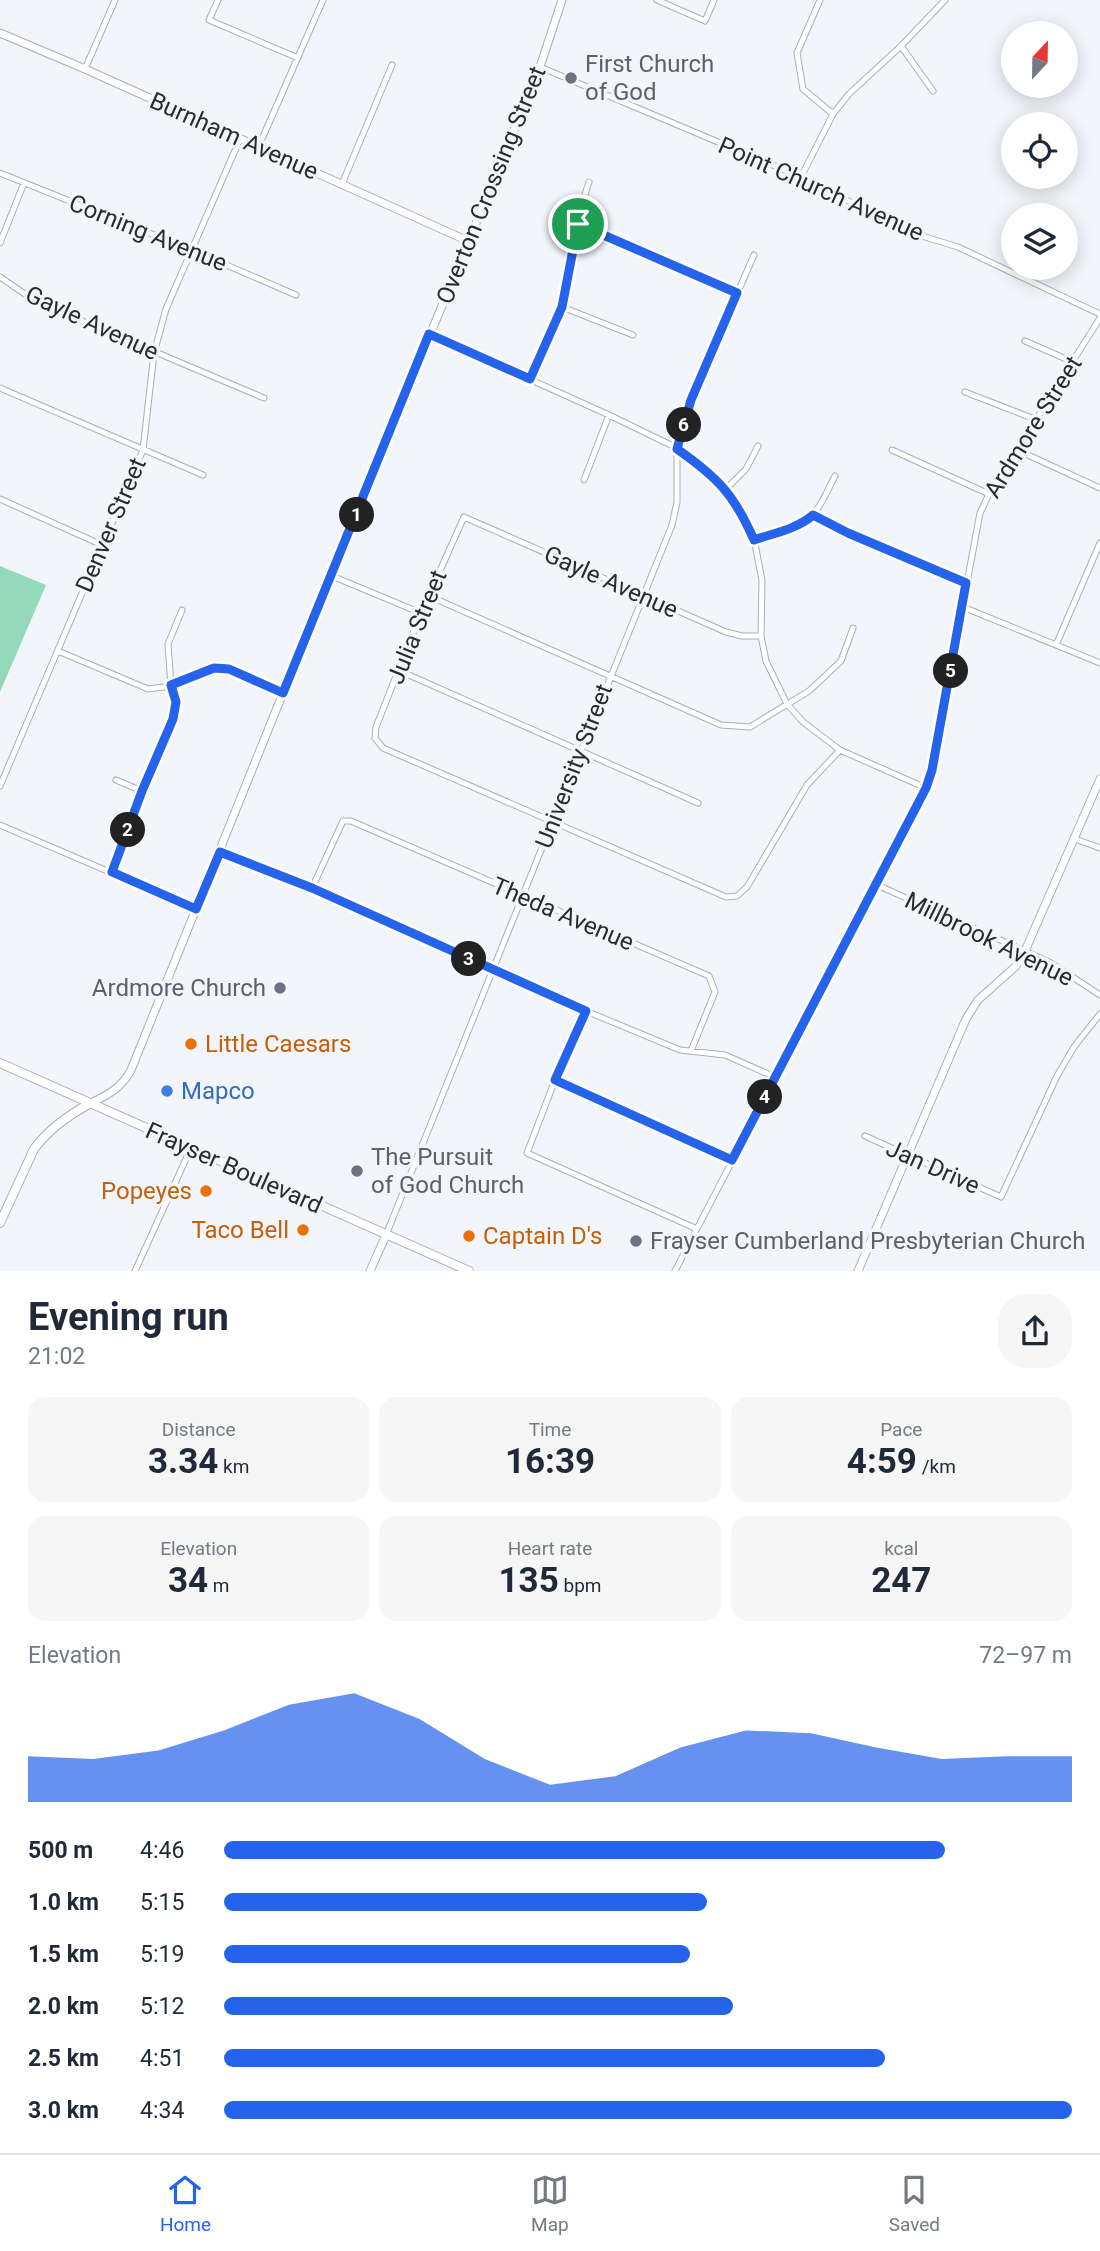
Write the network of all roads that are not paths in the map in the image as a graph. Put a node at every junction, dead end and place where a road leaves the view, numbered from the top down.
1 (115, 0) edge
2 (218, 0) edge
3 (323, 0) edge
4 (562, 0) edge
5 (657, 0) edge
6 (714, 0) edge
7 (820, 0) edge
8 (945, 0) edge
9 (0, 33) edge
10 (901, 46) junction
11 (298, 58) junction
12 (392, 65) dead end
13 (540, 67) junction
14 (85, 69) junction
15 (933, 91) dead end
16 (833, 114) junction
17 (240, 139) junction
18 (258, 148) junction
19 (0, 173) edge
20 (801, 177) junction
21 (589, 182) dead end
22 (24, 183) junction
23 (342, 184) junction
24 (578, 224) junction
25 (468, 240) junction
26 (0, 243) edge
27 (192, 250) junction
28 (754, 255) dead end
29 (0, 277) edge
30 (737, 293) junction
31 (296, 295) dead end
32 (562, 307) junction
33 (1100, 316) edge
34 (429, 334) junction
35 (633, 335) dead end
36 (1025, 341) dead end
37 (155, 353) junction
38 (1073, 362) junction
39 (530, 379) junction
40 (0, 388) edge
41 (965, 393) dead end
42 (264, 398) dead end
43 (609, 415) junction
44 (1037, 420) junction
45 (758, 446) dead end
46 (677, 449) junction
47 (143, 450) junction
48 (892, 450) dead end
49 (1017, 450) junction
50 (203, 475) dead end
51 (835, 476) dead end
52 (584, 480) dead end
53 (1100, 488) edge
54 (726, 489) junction
55 (989, 494) junction
56 (0, 499) edge
57 (813, 515) junction
58 (464, 517) joint
59 (754, 540) junction
60 (1100, 543) edge
61 (102, 545) junction
62 (332, 576) junction
63 (966, 583) junction
64 (643, 595) junction
65 (429, 596) junction
66 (963, 607) junction
67 (182, 610) dead end
68 (421, 613) junction
69 (853, 628) dead end
70 (761, 636) junction
71 (1056, 645) junction
72 (58, 651) junction
73 (1100, 663) edge
74 (400, 671) junction
75 (610, 676) junction
76 (171, 685) junction
77 (283, 693) junction
78 (787, 704) junction
79 (840, 750) junction
80 (581, 751) junction
81 (1100, 779) edge
82 (116, 780) dead end
83 (0, 786) edge
84 (926, 788) junction
85 (142, 791) junction
86 (698, 803) dead end
87 (553, 823) junction
88 (0, 825) edge
89 (1075, 839) junction
90 (1100, 848) edge
91 (220, 852) junction
92 (112, 872) junction
93 (877, 885) junction
94 (312, 888) junction
95 (521, 896) junction
96 (196, 909) junction
97 (1025, 951) junction
98 (493, 970) junction
99 (1100, 996) edge
100 (586, 1011) junction
101 (1100, 1014) edge
102 (691, 1051) junction
103 (0, 1063) edge
104 (775, 1077) junction
105 (555, 1080) junction
106 (89, 1104) junction
107 (865, 1136) dead end
108 (191, 1148) junction
109 (907, 1155) junction
110 (732, 1160) junction
111 (0, 1223) edge
112 (697, 1229) junction
113 (386, 1235) junction
114 (135, 1271) edge
115 (370, 1271) edge
116 (469, 1271) edge
117 (675, 1271) edge
118 (858, 1271) edge

1 - 14 street
2 - 11 street
3 - 11 street
4 - 13 street, Overton Crossing Street
5 - 6 street
7 - 16 street
8 - 10 street
9 - 14 street, Burnham Avenue
10 - 15 street
10 - 16 street
11 - 18 street
12 - 23 street
13 - 20 street, Point Church Avenue
13 - 25 street, Overton Crossing Street
14 - 17 street, Burnham Avenue
16 - 20 street
17 - 18 street, Burnham Avenue
17 - 27 street, Denver Street
18 - 23 street, Burnham Avenue
19 - 22 street, Corning Avenue
20 - 33 street, Point Church Avenue
21 - 24 street
22 - 26 street
22 - 27 street, Corning Avenue
23 - 25 street, Burnham Avenue
24 - 30 street
24 - 32 street
25 - 34 street, Overton Crossing Street
27 - 31 street, Corning Avenue
27 - 37 street, Denver Street
28 - 30 street, University Street
29 - 37 street, Gayle Avenue
30 - 46 street, University Street
32 - 35 street
32 - 39 street
33 - 38 street, Ardmore Street
34 - 39 street
34 - 62 street, Overton Crossing Street
36 - 38 street
37 - 42 street, Gayle Avenue
37 - 47 street, Denver Street
38 - 44 street, Ardmore Street
39 - 43 street
40 - 47 street
41 - 44 street
43 - 46 street
43 - 52 street
44 - 49 street, Ardmore Street
45 - 54 street
46 - 54 street
46 - 64 street, University Street
47 - 50 street
47 - 61 street, Denver Street
48 - 55 street
49 - 53 street
49 - 55 street, Ardmore Street
51 - 57 street
54 - 59 street
55 - 63 street, Ardmore Street
56 - 61 street
57 - 59 street
57 - 63 street
58 - 64 street, Gayle Avenue
58 - 65 street, Julia Street
59 - 70 street
60 - 71 street
61 - 72 street, Denver Street
62 - 68 street
62 - 77 street, Overton Crossing Street
63 - 66 street, Ardmore Street
64 - 70 street, Gayle Avenue
64 - 75 street, University Street
65 - 68 street, Julia Street
65 - 75 street
66 - 71 street
66 - 84 street, Ardmore Street
67 - 76 street
68 - 74 street, Julia Street
69 - 78 street
70 - 78 street
71 - 73 street
72 - 76 street
72 - 83 street, Denver Street
74 - 80 street
74 - 87 street, Julia Street
75 - 78 street
75 - 80 street, University Street
76 - 77 street
76 - 85 street
77 - 91 street, Overton Crossing Street
78 - 79 street
79 - 84 street
79 - 87 street
80 - 86 street
80 - 87 street, University Street
81 - 89 street
82 - 85 street
84 - 93 street, Ardmore Street
85 - 92 street
87 - 95 street, University Street
88 - 92 street
89 - 90 street
89 - 97 street
91 - 94 street
91 - 96 street, Overton Crossing Street
92 - 96 street
93 - 97 street, Millbrook Avenue
93 - 104 street, Ardmore Street
94 - 95 street, Theda Avenue
94 - 98 street
95 - 98 street, University Street
95 - 102 street, Theda Avenue
96 - 106 street, Overton Crossing Street
97 - 99 street, Millbrook Avenue
97 - 109 street
98 - 100 street
98 - 113 street, University Street
100 - 102 street
100 - 105 street
101 - 109 street, Jan Drive
102 - 104 street
103 - 106 main road, Frayser Boulevard
104 - 110 street, Ardmore Street
105 - 110 street
105 - 112 street
106 - 108 main road, Frayser Boulevard
106 - 111 main road, Overton Crossing Street
107 - 109 street, Jan Drive
108 - 113 main road, Frayser Boulevard
108 - 114 street
109 - 118 street
110 - 112 street, Ardmore Street
112 - 117 street, Ardmore Street
113 - 115 street, University Street
113 - 116 main road, Frayser Boulevard

